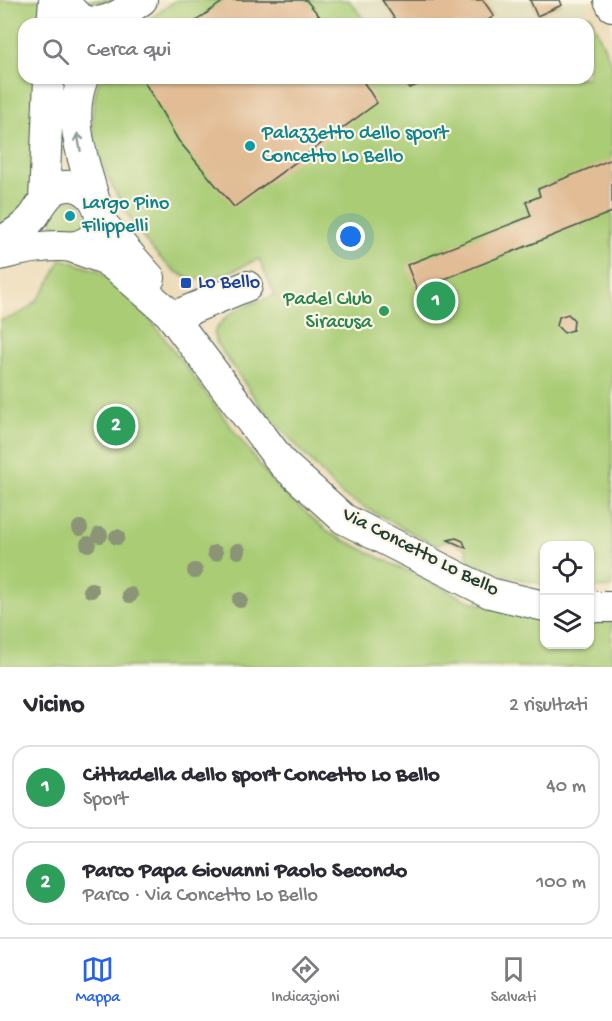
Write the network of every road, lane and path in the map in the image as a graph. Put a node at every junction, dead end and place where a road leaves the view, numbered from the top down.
1 (54, 0) edge
2 (65, 0) edge
3 (609, 0) edge
4 (612, 6) edge
5 (132, 8) edge
6 (52, 18) edge
7 (80, 18) edge
8 (107, 18) edge
9 (50, 84) edge
10 (82, 84) edge
11 (43, 203) junction
12 (97, 209) junction
13 (0, 242) edge
14 (66, 246) junction
15 (0, 255) edge
16 (247, 286) dead end
17 (171, 316) junction
18 (540, 605) edge
19 (612, 607) edge
20 (594, 608) edge

1 - 6 street
2 - 7 street
3 - 4 street
5 - 8 street
9 - 11 street
12 -> 10 street
11 - 12 street
11 - 13 street
11 - 14 street
12 - 14 street
12 - 17 street
14 - 15 street
14 - 17 street
16 - 17 street
17 - 18 street, Via Concetto Lo Bello
19 - 20 street

